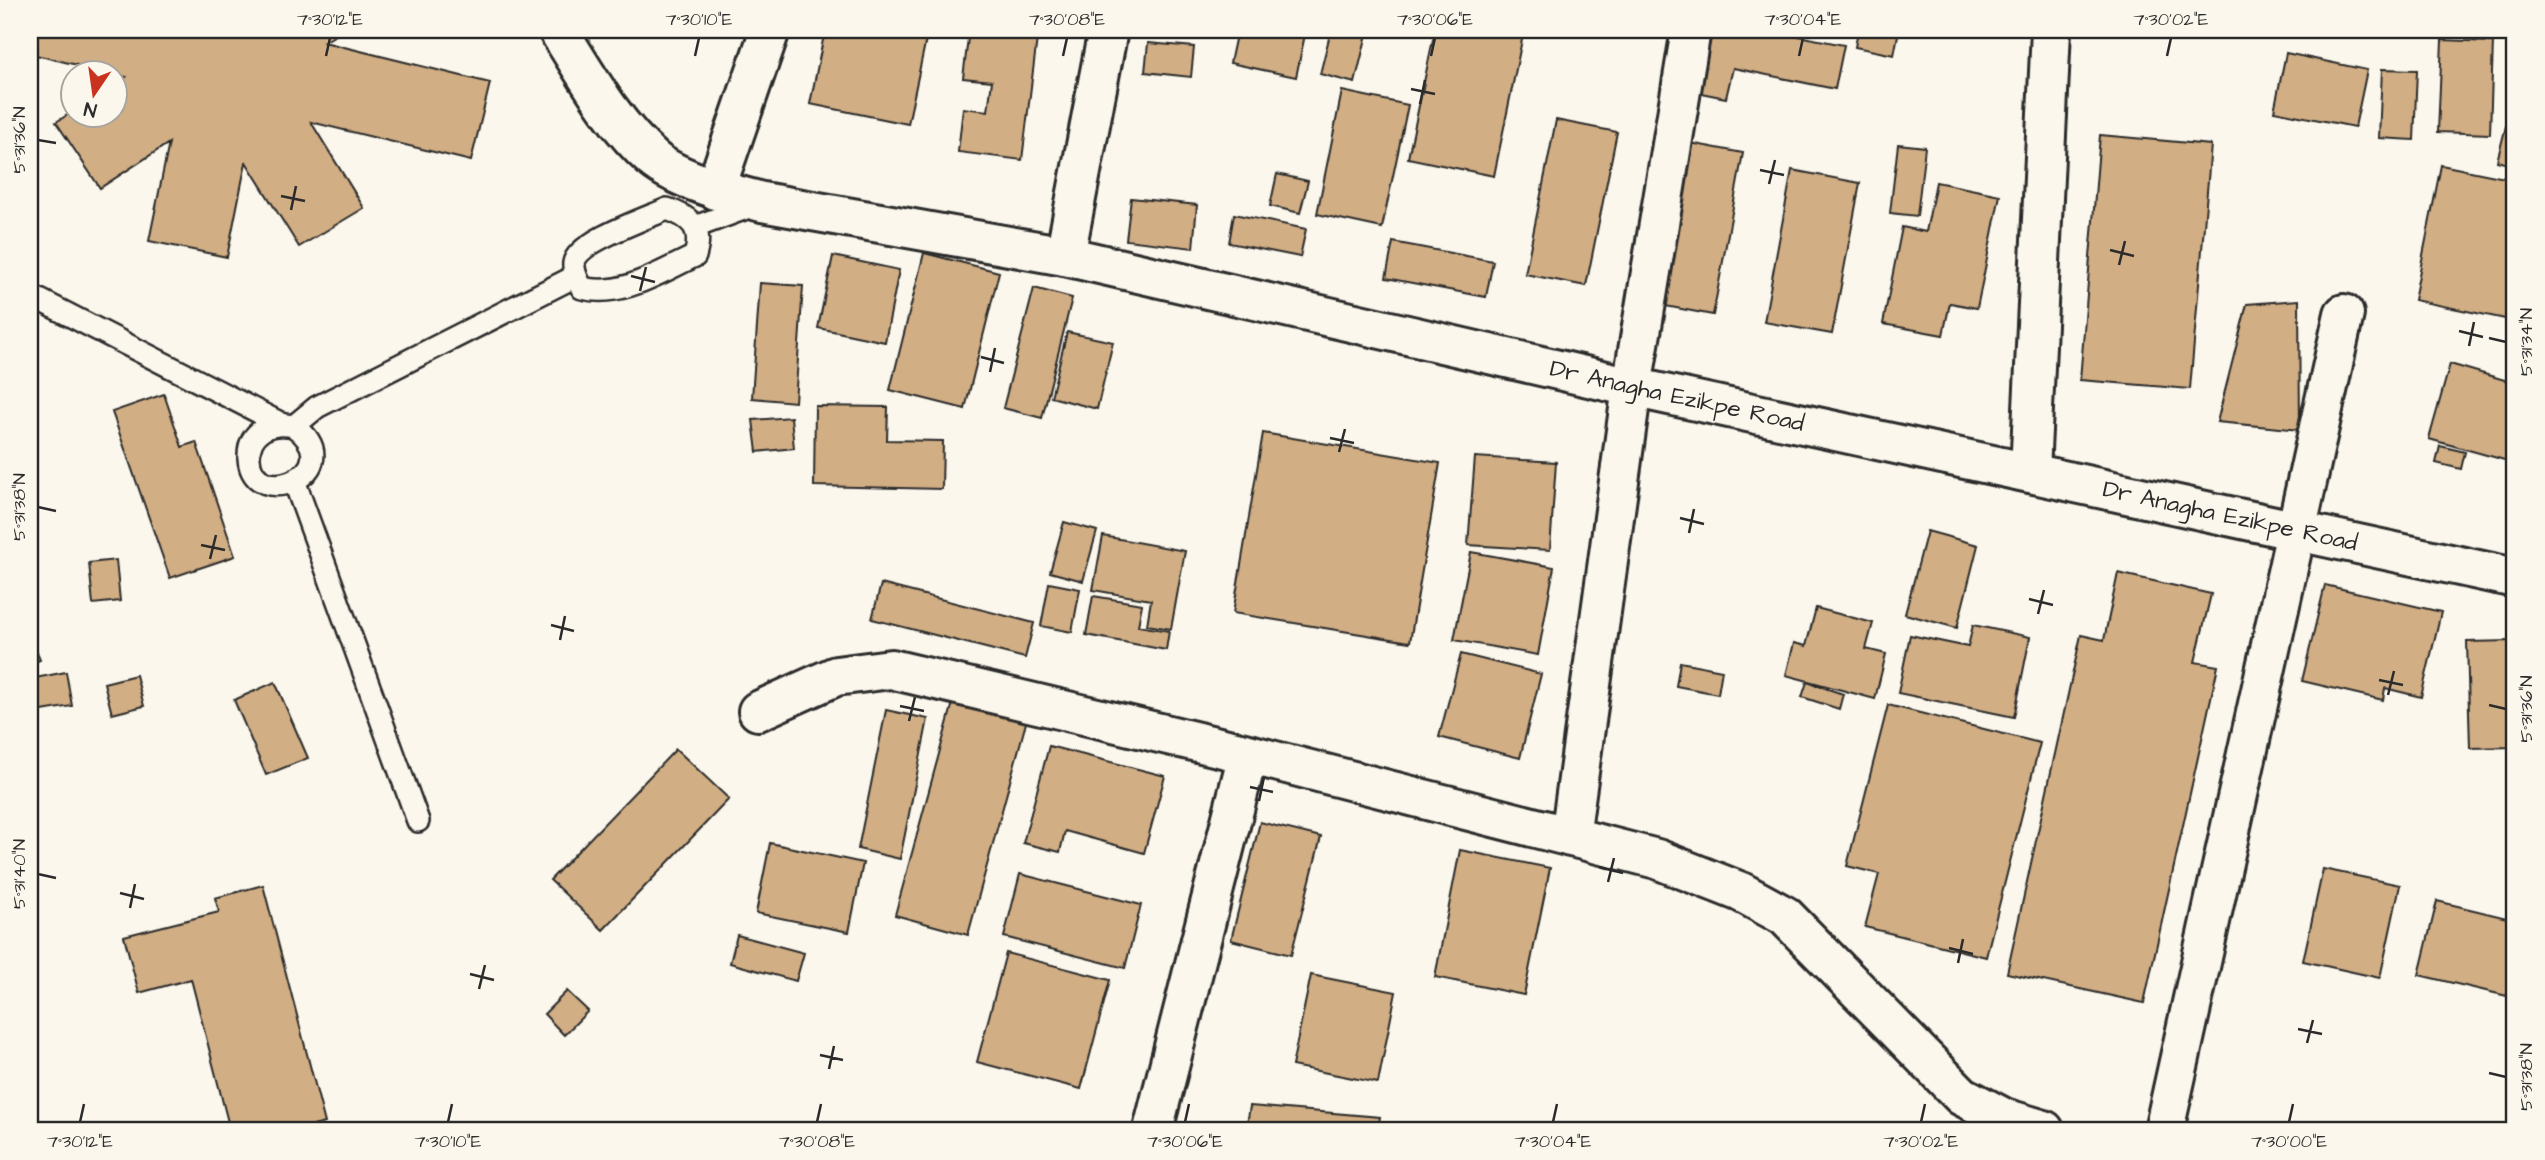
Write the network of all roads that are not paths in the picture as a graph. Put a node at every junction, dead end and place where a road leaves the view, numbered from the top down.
1 (558, 30) edge
2 (770, 30) edge
3 (1108, 30) edge
4 (1691, 30) edge
5 (2051, 30) edge
6 (715, 190) junction
7 (762, 202) junction
8 (695, 227) junction
9 (1065, 256) junction
10 (576, 276) junction
11 (30, 295) edge
12 (2344, 314) dead end
13 (1632, 387) junction
14 (287, 424) junction
15 (2031, 472) junction
16 (295, 483) junction
17 (2295, 529) junction
18 (2515, 578) edge
19 (758, 711) dead end
20 (1248, 754) junction
21 (418, 821) dead end
22 (1570, 837) junction
23 (2002, 1124) edge
24 (1153, 1130) edge
25 (2044, 1130) edge
26 (2164, 1130) edge

1 - 6 street, Dr Anagha Ezikpe Road
2 - 6 street
3 - 9 street
4 - 13 street
5 - 15 street
6 - 7 street, Dr Anagha Ezikpe Road
7 - 8 lane
7 - 9 street, Dr Anagha Ezikpe Road
8 - 10 lane
8 - 10 lane
9 - 13 street, Dr Anagha Ezikpe Road
10 - 14 lane
11 - 14 lane
12 - 17 street
13 - 15 street, Dr Anagha Ezikpe Road
13 - 22 street
14 - 16 lane
14 - 16 lane
15 - 17 street, Dr Anagha Ezikpe Road
16 - 21 lane
17 - 18 street, Dr Anagha Ezikpe Road
17 - 26 street
19 - 20 street
20 - 22 street
20 - 24 street
22 - 23 street
23 - 25 street

